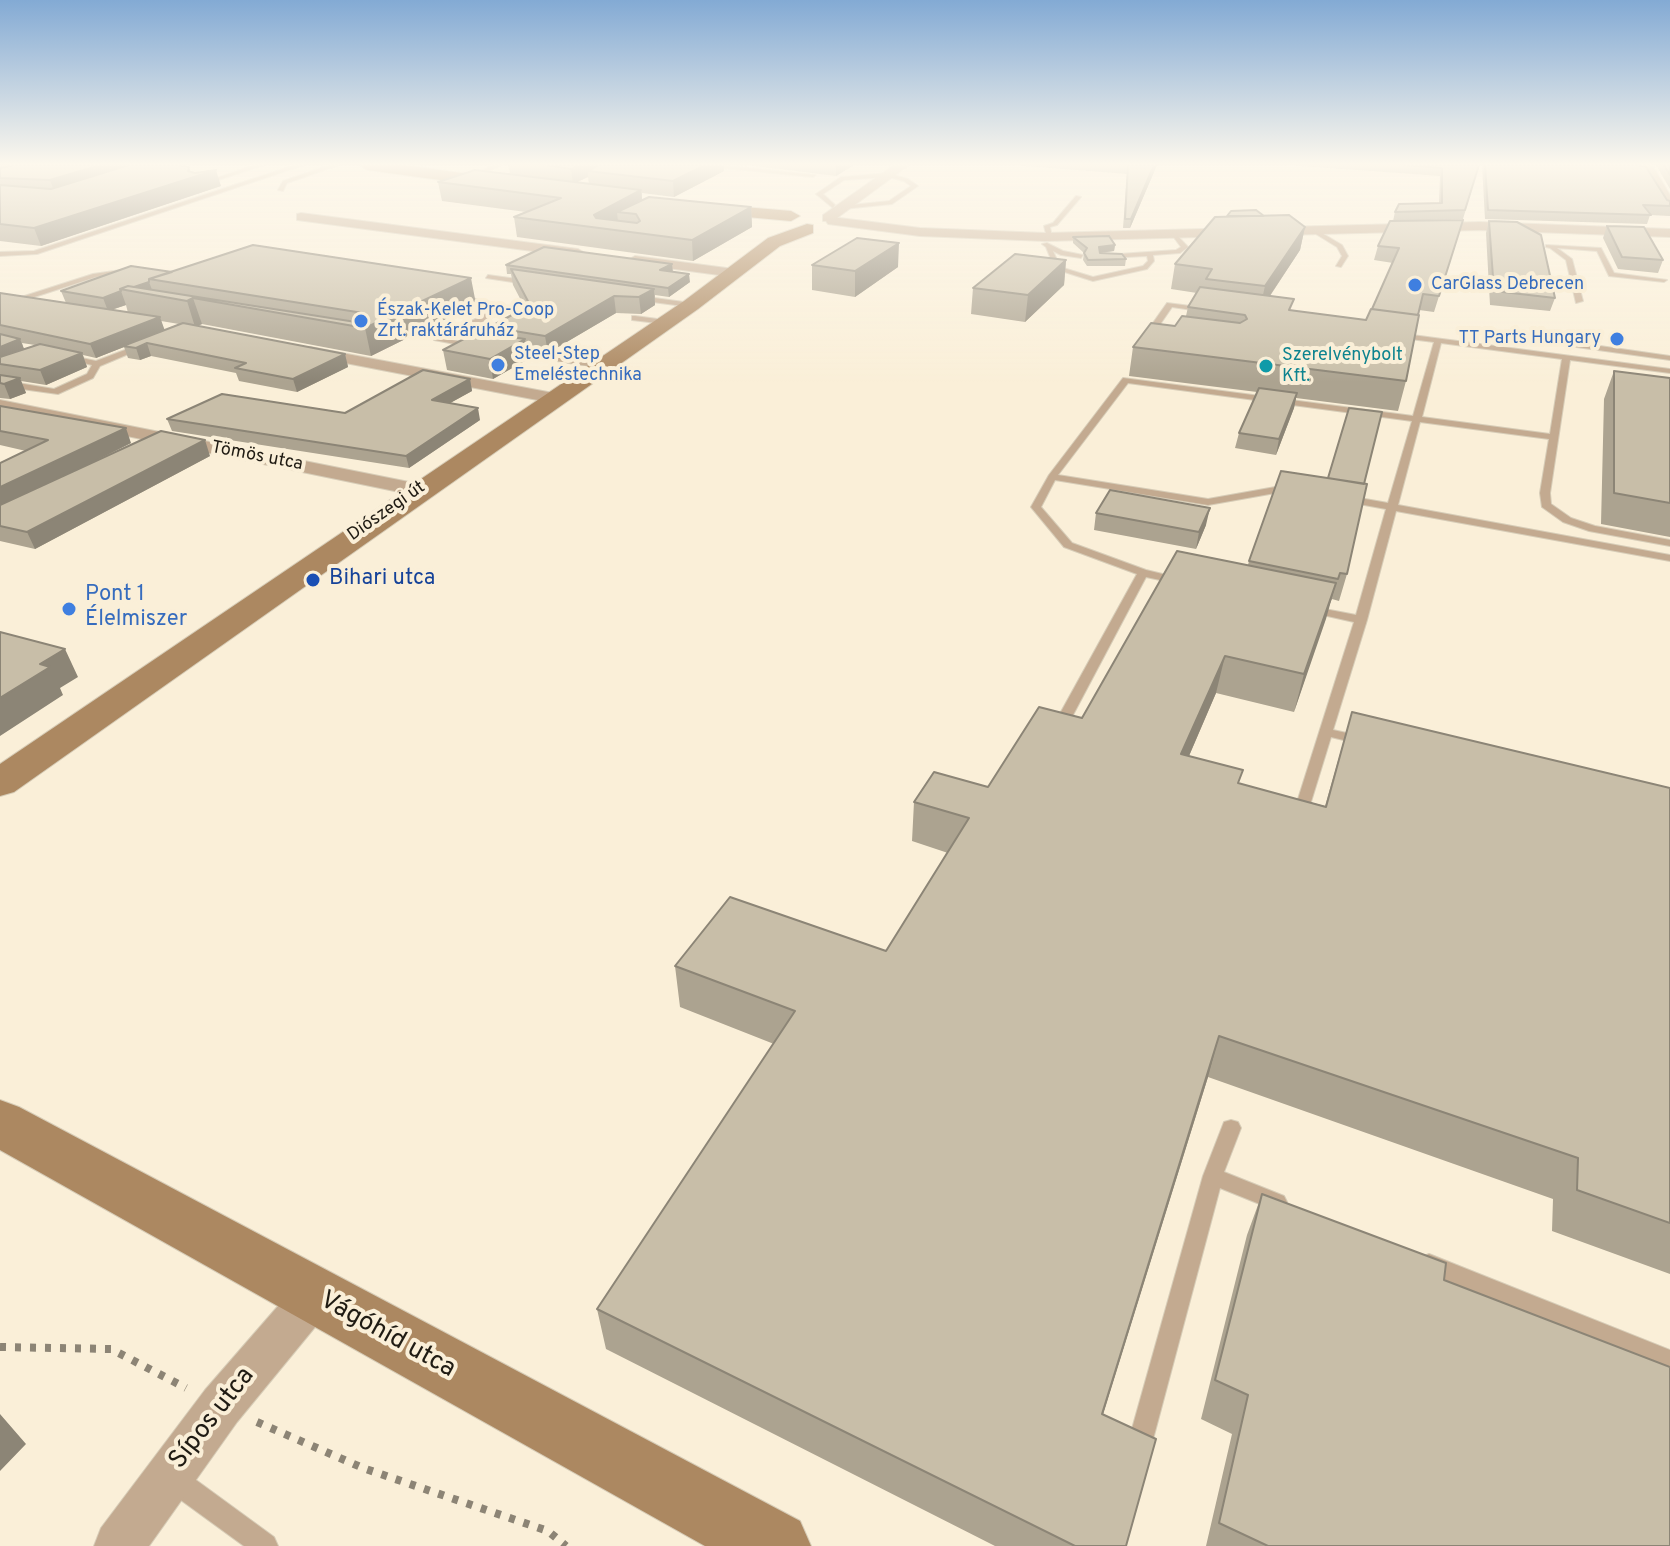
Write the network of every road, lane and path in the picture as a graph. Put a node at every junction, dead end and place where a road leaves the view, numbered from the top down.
1 (83, 237) edge
2 (455, 237) edge
3 (785, 237) edge
4 (1004, 237) edge
5 (1120, 237) edge
6 (1177, 237) edge
7 (1325, 237) edge
8 (1530, 237) edge
9 (1046, 240) junction
10 (1548, 246) junction
11 (0, 254) edge
12 (591, 255) edge
13 (1150, 255) junction
14 (1081, 256) edge
15 (1102, 256) edge
16 (622, 259) edge
17 (1339, 266) dead end
18 (150, 271) edge
19 (734, 273) junction
20 (488, 277) dead end
21 (1664, 280) dead end
22 (546, 285) edge
23 (449, 294) edge
24 (633, 297) edge
25 (1579, 301) dead end
26 (32, 303) edge
27 (691, 305) junction
28 (1218, 311) edge
29 (635, 318) edge
30 (665, 322) junction
31 (1150, 334) junction
32 (1391, 334) edge
33 (1164, 336) edge
34 (157, 341) edge
35 (1438, 341) junction
36 (1565, 343) dead end
37 (1141, 346) edge
38 (485, 348) edge
39 (293, 349) edge
40 (501, 350) edge
41 (59, 355) edge
42 (1566, 358) junction
43 (1670, 358) edge
44 (97, 364) junction
45 (600, 366) junction
46 (1670, 371) edge
47 (0, 383) edge
48 (553, 398) junction
49 (0, 405) edge
50 (1416, 421) junction
51 (1553, 437) junction
52 (164, 438) junction
53 (137, 452) edge
54 (1052, 477) junction
55 (419, 490) junction
56 (1309, 493) edge
57 (1337, 497) edge
58 (1392, 506) junction
59 (1670, 543) edge
60 (1670, 558) edge
61 (1143, 573) junction
62 (1190, 583) edge
63 (1299, 607) edge
64 (1361, 620) junction
65 (1058, 730) edge
66 (1326, 732) junction
67 (1371, 743) edge
68 (0, 783) edge
69 (1295, 832) edge
70 (0, 1123) edge
71 (1231, 1128) dead end
72 (1213, 1176) junction
73 (1301, 1212) edge
74 (1404, 1254) edge
75 (314, 1296) junction
76 (0, 1347) edge
77 (1670, 1361) edge
78 (221, 1406) junction
79 (1140, 1443) edge
80 (169, 1476) junction
81 (119, 1546) edge
82 (265, 1546) edge
83 (566, 1546) edge
84 (775, 1546) edge

1 - 11 lane
2 - 12 street
3 - 19 main road, Diószegi út
4 - 9 street
5 - 9 street
6 - 13 lane
7 - 17 lane
8 - 10 lane
9 - 13 lane
9 - 14 lane
10 - 21 lane
10 - 25 lane
13 - 15 lane
16 - 19 street
18 - 26 lane
19 - 27 main road, Diószegi út
20 - 22 lane
23 - 38 lane
24 - 27 lane
27 - 30 main road, Diószegi út
28 - 31 lane
29 - 30 lane
30 - 45 main road, Diószegi út
31 - 33 lane
31 - 37 lane
32 - 35 lane
34 - 44 lane
35 - 42 lane
35 - 50 lane
36 - 43 lane
39 - 48 street
40 - 45 lane
41 - 44 lane
42 - 46 lane
42 - 51 lane
44 - 47 lane
45 - 48 main road, Diószegi út
48 - 55 main road, Diószegi út
49 - 52 street, Tömös utca
50 - 51 lane
50 - 54 lane
50 - 58 lane
51 - 59 lane
52 - 53 street
52 - 55 street, Tömös utca
54 - 56 lane
54 - 61 lane
55 - 68 main road, Diószegi út
57 - 58 lane
58 - 60 lane
58 - 64 lane
61 - 62 lane
61 - 65 lane
63 - 64 lane
64 - 66 lane
66 - 67 lane
66 - 69 lane
70 - 75 main road, Vágóhíd utca
71 - 72 lane
72 - 73 lane
72 - 79 lane
74 - 77 lane
75 - 78 street, Sípos utca
75 - 84 main road, Vágóhíd utca
76 - 78 path
78 - 80 street, Sípos utca
78 - 83 path
80 - 81 street, Sípos utca
80 - 82 lane

